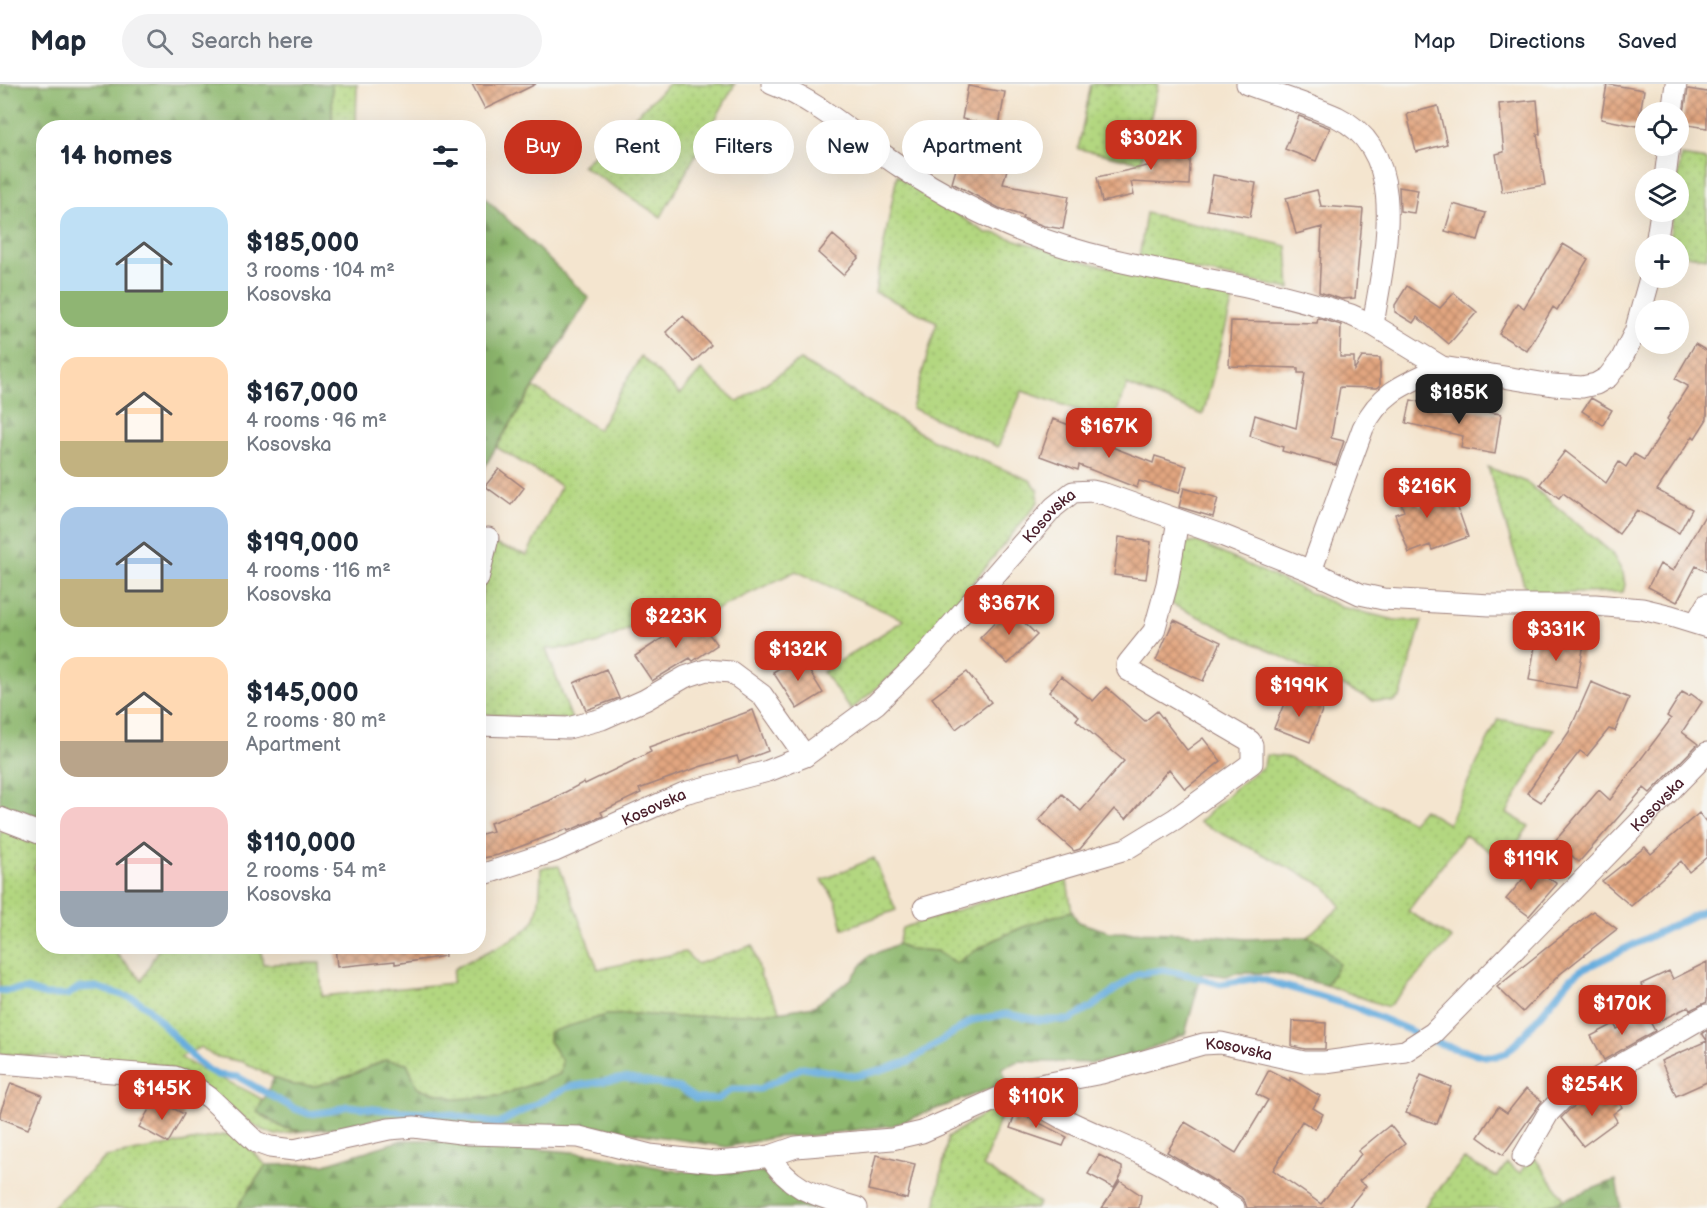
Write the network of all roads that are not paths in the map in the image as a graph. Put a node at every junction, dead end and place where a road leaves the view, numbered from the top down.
1 (772, 84) edge
2 (1247, 84) edge
3 (1676, 84) edge
4 (1277, 91) edge
5 (1673, 102) edge
6 (1647, 288) edge
7 (1373, 325) junction
8 (1442, 367) junction
9 (1178, 520) junction
10 (488, 538) dead end
11 (486, 546) edge
12 (1311, 571) junction
13 (1707, 604) edge
14 (1702, 625) edge
15 (486, 725) edge
16 (1707, 753) edge
17 (805, 756) junction
18 (0, 818) edge
19 (36, 832) edge
20 (486, 873) edge
21 (924, 908) dead end
22 (1707, 1015) edge
23 (0, 1063) edge
24 (1019, 1089) junction
25 (770, 1156) junction
26 (1523, 1157) dead end
27 (857, 1208) edge
28 (1234, 1208) edge

1 - 7 street
2 - 4 street
3 - 5 street
4 - 7 street
6 - 8 street
7 - 8 street
8 - 12 street
9 - 12 street, Kosovska
9 - 17 street, Kosovska
9 - 21 street
10 - 11 street
12 - 14 street, Kosovska
13 - 14 street
15 - 17 street
16 - 24 street, Kosovska
17 - 20 street, Kosovska
18 - 19 street
22 - 26 street
23 - 25 street, Kosovska
24 - 25 street, Kosovska
24 - 28 street
25 - 27 street

